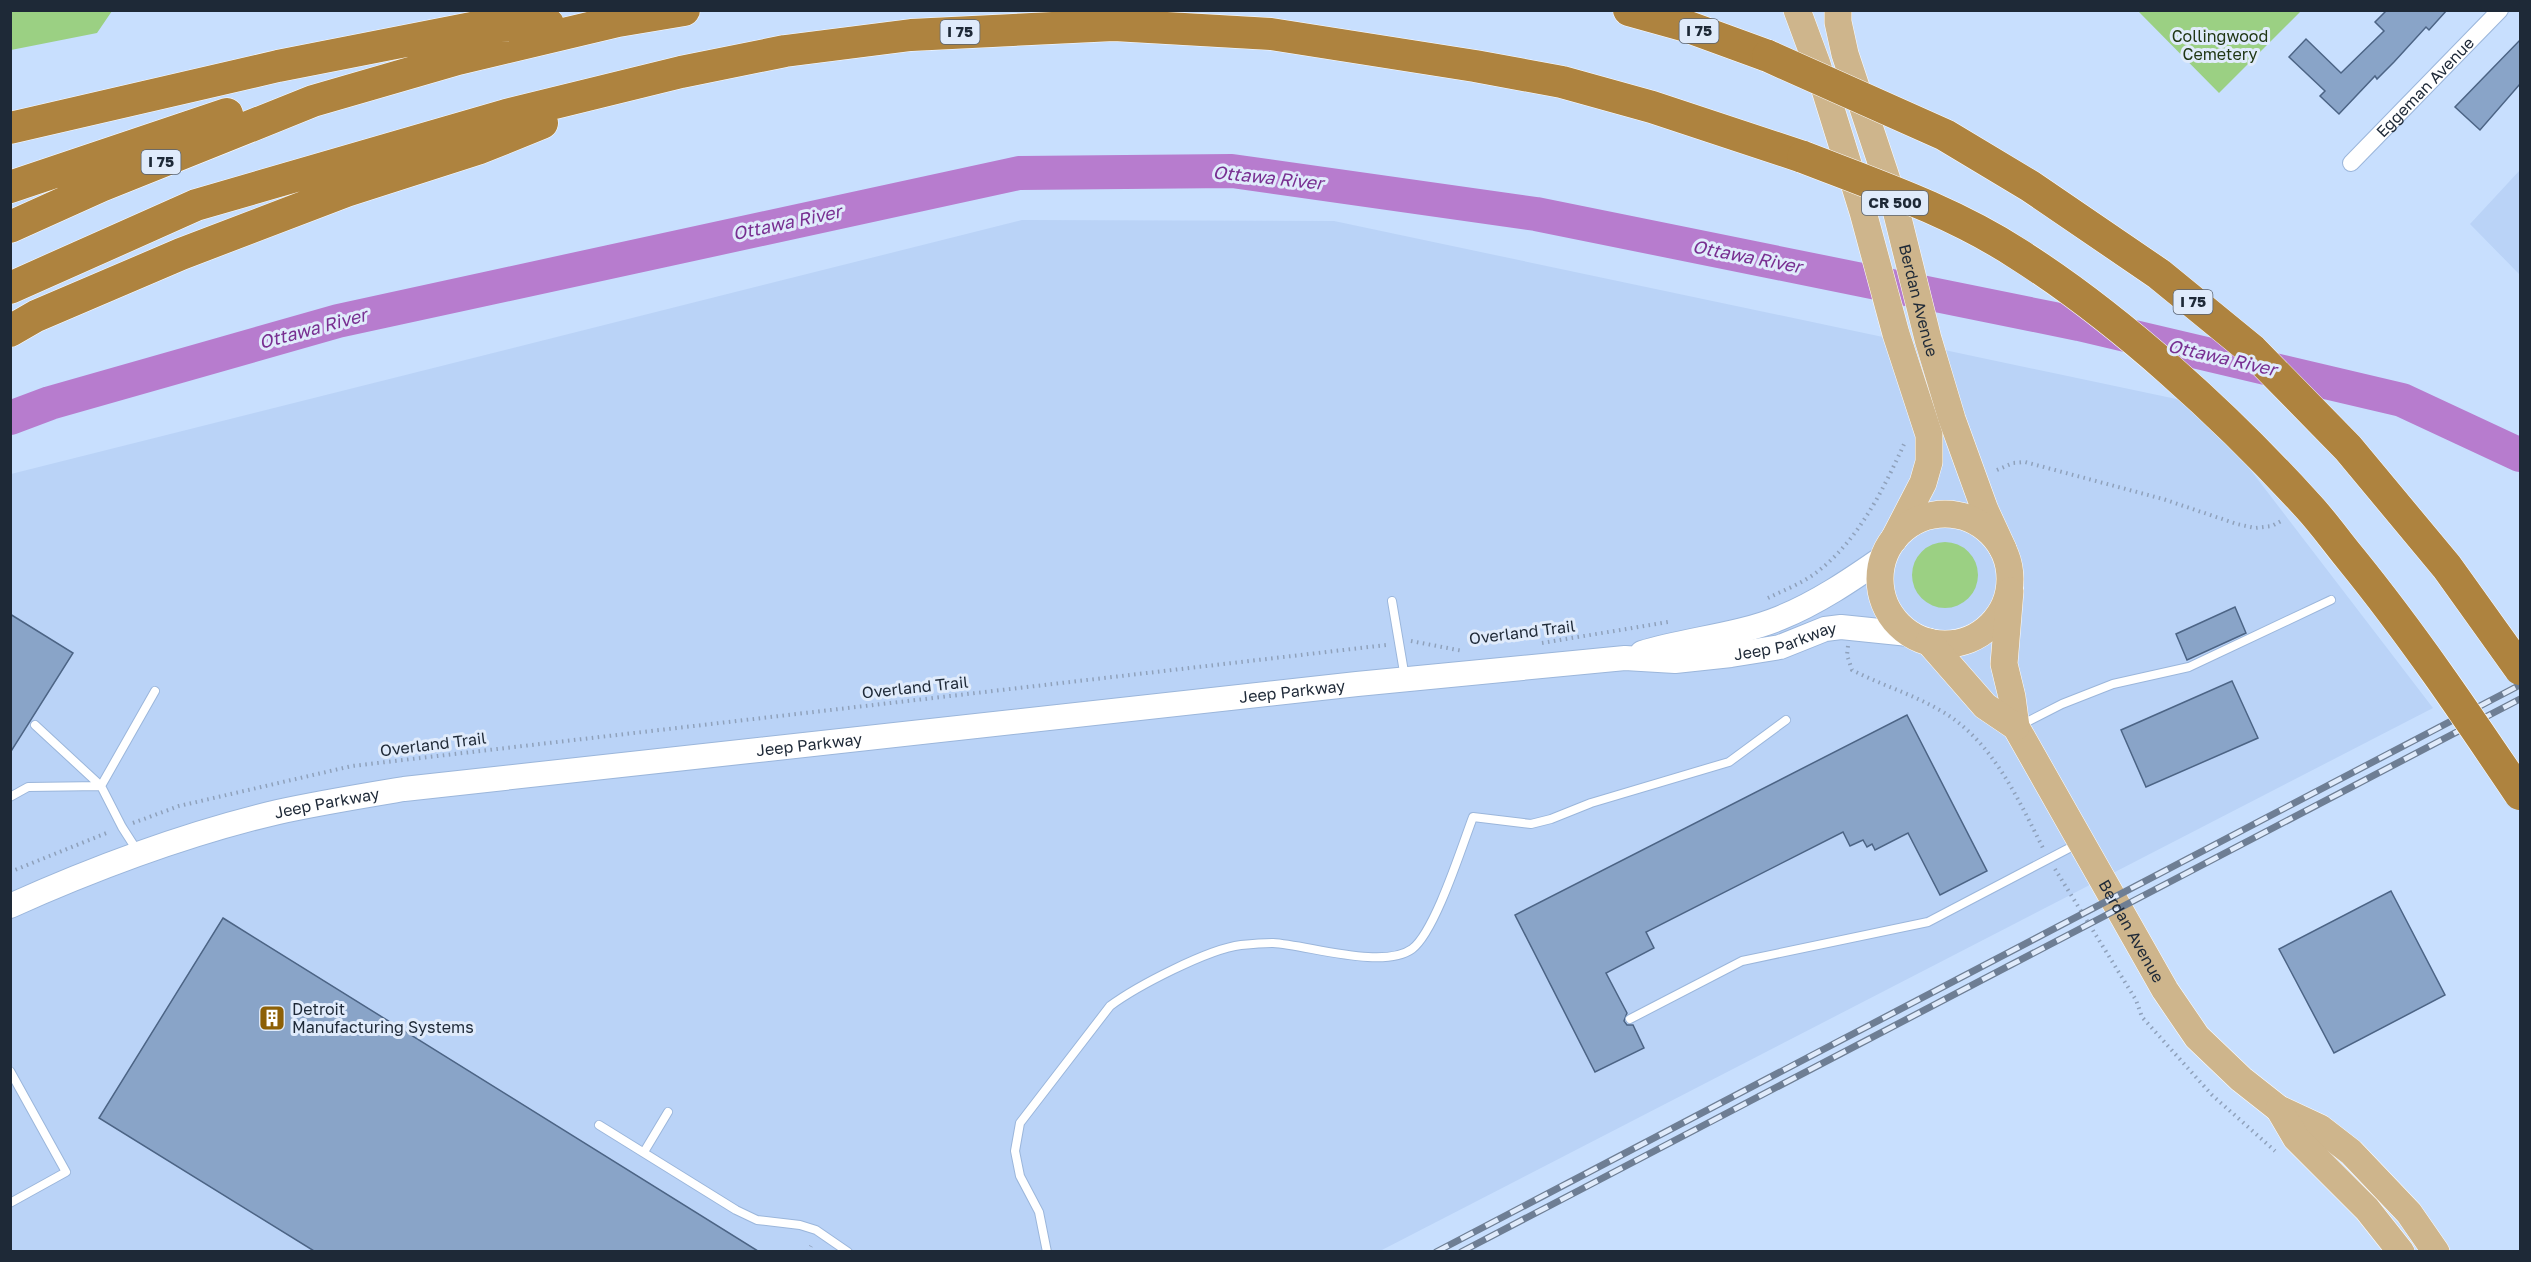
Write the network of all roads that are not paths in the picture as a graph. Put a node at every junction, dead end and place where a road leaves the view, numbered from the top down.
1 (684, 10) edge
2 (1629, 10) edge
3 (1797, 10) edge
4 (1838, 10) edge
5 (2500, 10) edge
6 (618, 21) junction
7 (656, 77) junction
8 (313, 100) junction
9 (10, 128) edge
10 (2351, 163) dead end
11 (10, 187) edge
12 (10, 227) edge
13 (10, 288) edge
14 (10, 331) edge
15 (1889, 548) junction
16 (2003, 549) junction
17 (2010, 591) junction
18 (2331, 600) dead end
19 (1392, 602) dead end
20 (1919, 638) junction
21 (1625, 658) junction
22 (2520, 669) edge
23 (1405, 680) junction
24 (155, 691) dead end
25 (1786, 720) dead end
26 (34, 725) dead end
27 (2016, 727) junction
28 (100, 786) junction
29 (2520, 794) edge
30 (10, 797) edge
31 (2080, 842) junction
32 (139, 853) junction
33 (10, 906) edge
34 (1630, 1018) dead end
35 (10, 1071) edge
36 (2279, 1108) junction
37 (668, 1112) dead end
38 (598, 1125) dead end
39 (644, 1152) junction
40 (10, 1203) edge
41 (2431, 1243) edge
42 (848, 1251) edge
43 (1047, 1251) edge
44 (2400, 1251) edge

1 - 6 highway, I 75
2 - 22 highway, I 75, bridge
3 - 15 main road, Berdan Avenue
4 - 16 main road, Berdan Avenue / CR 500
5 - 10 street, Eggeman Avenue
6 - 8 highway, I 75
6 - 9 highway
7 - 13 highway, I 75
7 - 14 highway
7 - 29 highway, I 75, bridge
8 - 11 highway
8 - 12 highway, I 75
15 - 16 main road
15 - 20 main road
15 - 21 street, Jeep Parkway
16 - 17 main road
17 - 20 main road
17 - 27 main road, Berdan Avenue
18 - 27 lane
19 - 23 lane
20 - 21 street, Jeep Parkway
20 - 27 main road, Berdan Avenue
21 - 23 street, Jeep Parkway
23 - 32 street, Jeep Parkway
24 - 28 lane
25 - 43 lane
26 - 28 lane
27 - 31 main road, Berdan Avenue
28 - 30 lane
28 - 32 lane
31 - 34 lane
31 - 36 main road, Berdan Avenue
32 - 33 street, Jeep Parkway
35 - 40 lane
36 - 41 main road, Berdan Avenue
36 - 44 main road, Berdan Avenue
37 - 39 lane
38 - 39 lane
39 - 42 lane
41 - 44 street

